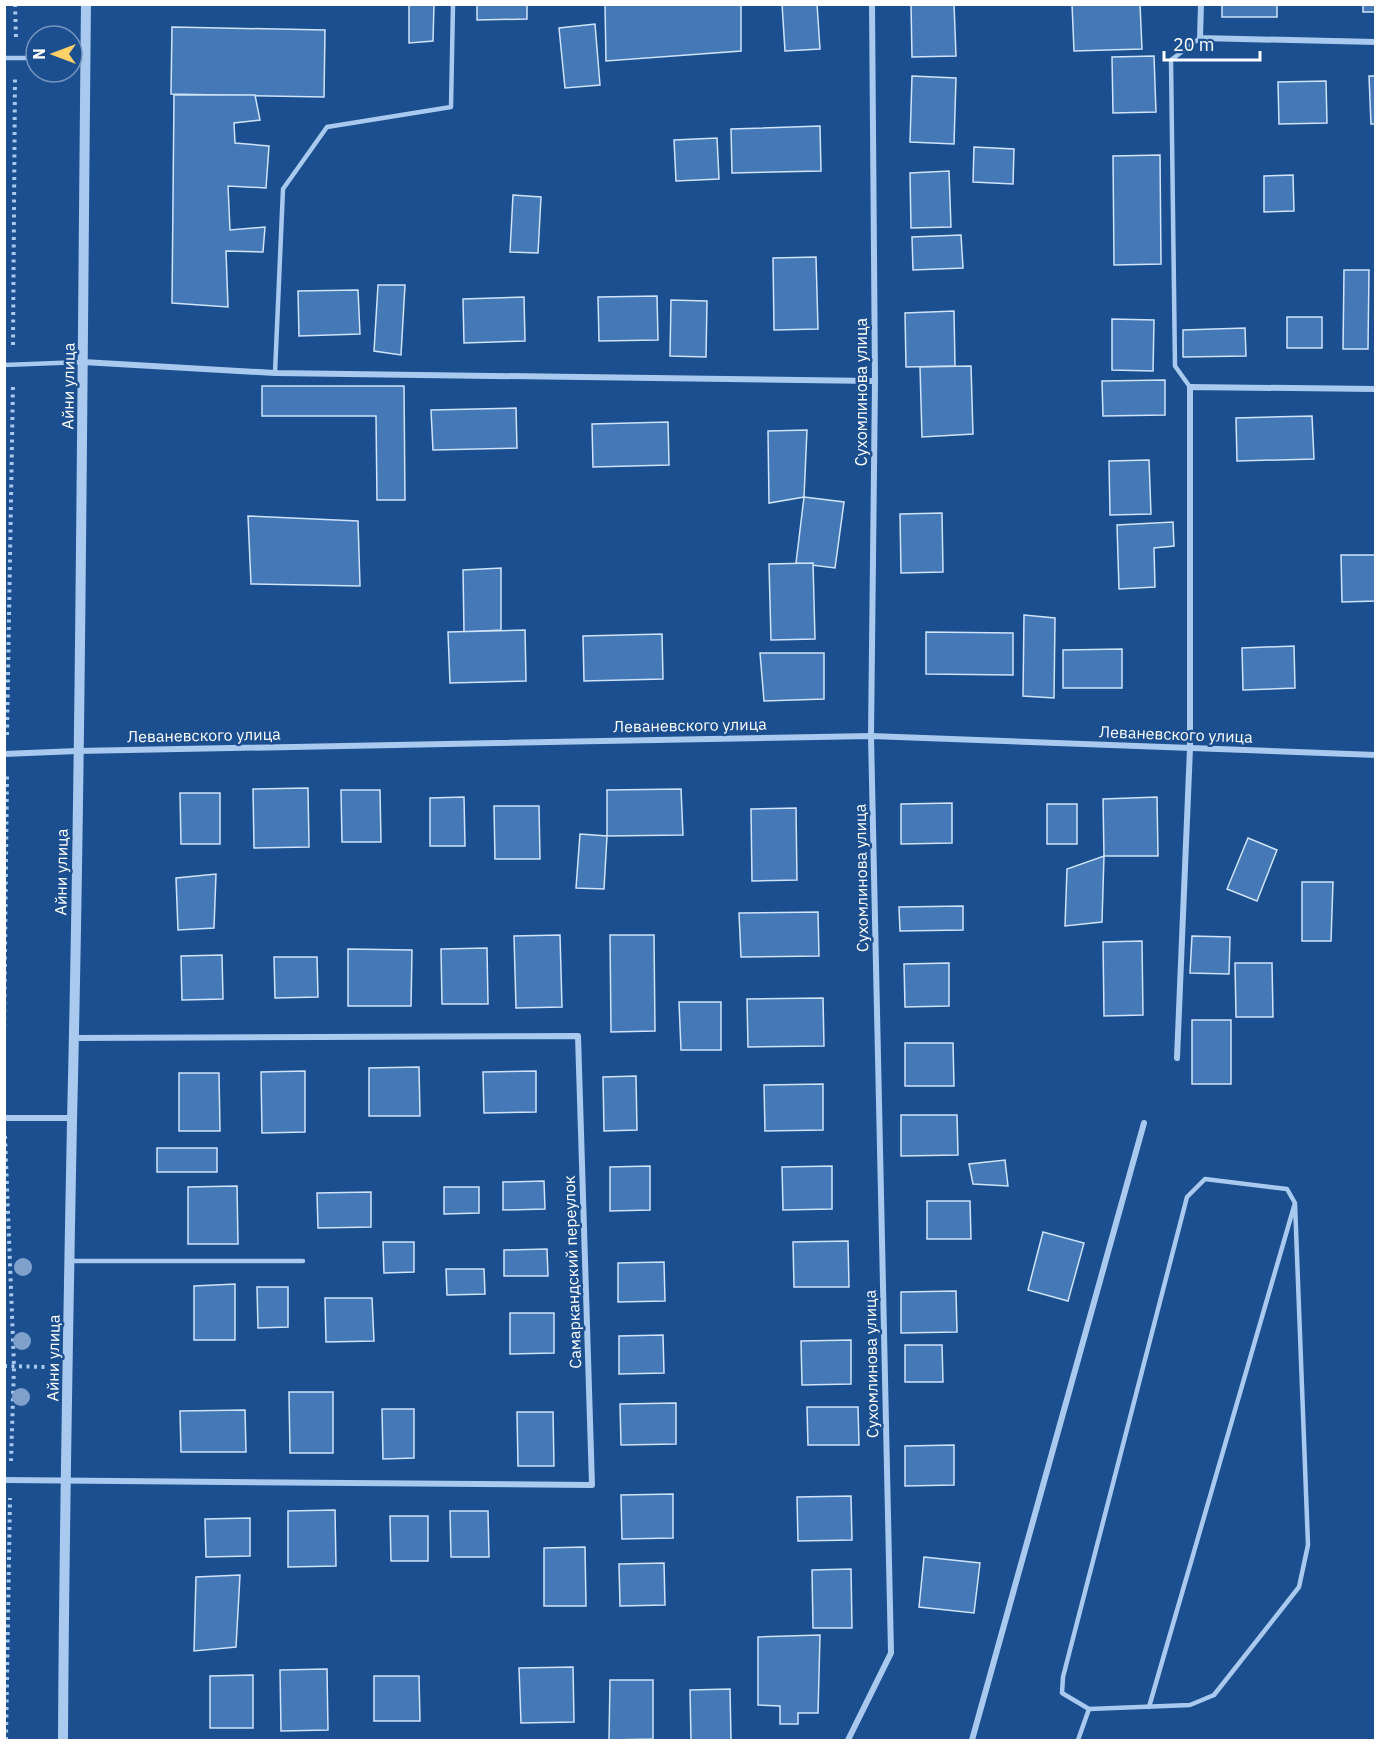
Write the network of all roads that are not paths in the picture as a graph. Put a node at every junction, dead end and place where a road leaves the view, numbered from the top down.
1 (86, 4) edge
2 (453, 4) edge
3 (872, 4) edge
4 (1201, 4) edge
5 (1200, 38) junction
6 (1376, 42) edge
7 (4, 58) edge
8 (24, 58) edge
9 (85, 59) joint
10 (83, 362) junction
11 (4, 365) edge
12 (275, 374) junction
13 (875, 381) junction
14 (1190, 387) junction
15 (1376, 389) edge
16 (872, 735) junction
17 (1190, 748) junction
18 (77, 751) junction
19 (6, 754) edge
20 (1376, 755) edge
21 (73, 1038) junction
22 (1177, 1058) dead end
23 (4, 1118) edge
24 (72, 1118) junction
25 (1144, 1123) dead end
26 (1295, 1203) junction
27 (68, 1261) junction
28 (303, 1261) dead end
29 (8, 1480) edge
30 (64, 1482) junction
31 (1149, 1707) junction
32 (1089, 1709) junction
33 (63, 1740) edge
34 (848, 1740) edge
35 (972, 1740) edge
36 (1078, 1740) edge

1 - 9 street, Айни улица
2 - 12 lane
3 - 13 street, Сухомлинова улица
4 - 5 street
5 - 6 street
5 - 14 lane
7 - 8 lane
9 - 10 street, Айни улица
10 - 11 lane
10 - 12 street
10 - 18 street, Айни улица
12 - 13 street
13 - 16 street, Сухомлинова улица
14 - 15 street
14 - 17 street
16 - 17 street, Леваневского улица
16 - 18 street, Леваневского улица
16 - 34 street, Сухомлинова улица
17 - 20 street, Леваневского улица
17 - 22 street
18 - 19 street, Леваневского улица
18 - 21 street, Айни улица
21 - 24 street, Айни улица
21 - 30 street, Самаркандский переулок
23 - 24 street
24 - 27 street, Айни улица
25 - 35 street
26 - 31 lane
26 - 31 lane
26 - 32 lane
27 - 28 lane
27 - 30 street, Айни улица
29 - 30 street
30 - 33 street, Айни улица
31 - 32 lane
32 - 36 lane

